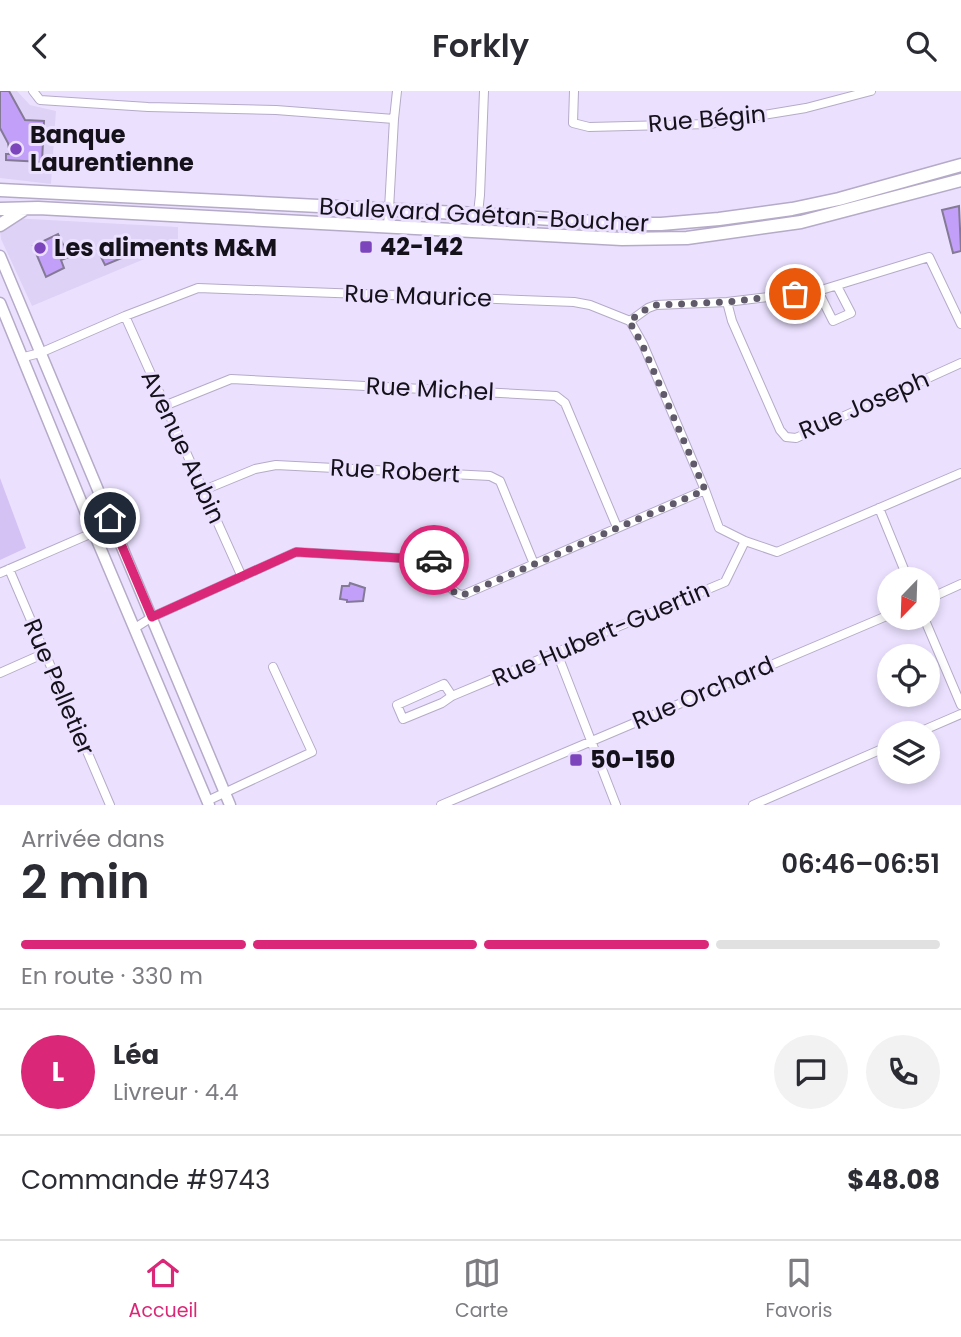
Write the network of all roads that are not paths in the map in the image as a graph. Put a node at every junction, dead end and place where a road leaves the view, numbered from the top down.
1 (33, 91) edge
2 (397, 91) edge
3 (484, 91) edge
4 (574, 91) edge
5 (871, 91) edge
6 (394, 119) junction
7 (961, 165) edge
8 (961, 180) edge
9 (0, 190) edge
10 (162, 198) junction
11 (0, 209) edge
12 (25, 209) junction
13 (389, 210) junction
14 (478, 213) junction
15 (161, 215) junction
16 (0, 225) edge
17 (388, 227) junction
18 (476, 232) junction
19 (0, 256) edge
20 (837, 286) junction
21 (818, 291) junction
22 (727, 302) junction
23 (0, 303) edge
24 (125, 316) junction
25 (629, 321) junction
26 (961, 324) edge
27 (40, 353) junction
28 (24, 357) junction
29 (961, 363) edge
30 (163, 406) junction
31 (961, 473) edge
32 (204, 490) junction
33 (705, 490) junction
34 (878, 508) junction
35 (113, 524) junction
36 (617, 527) junction
37 (94, 533) junction
38 (745, 541) junction
39 (534, 564) junction
40 (903, 567) edge
41 (9, 569) junction
42 (0, 573) edge
43 (242, 577) junction
44 (961, 584) edge
45 (940, 594) edge
46 (152, 617) junction
47 (877, 620) edge
48 (135, 628) junction
49 (928, 630) edge
50 (45, 653) junction
51 (557, 653) junction
52 (273, 667) dead end
53 (0, 673) edge
54 (452, 696) junction
55 (961, 705) edge
56 (961, 714) edge
57 (940, 723) edge
58 (592, 740) junction
59 (877, 751) edge
60 (224, 792) junction
61 (208, 803) edge
62 (110, 805) edge
63 (230, 805) edge
64 (441, 805) edge
65 (616, 805) edge
66 (753, 805) edge

1 - 6 street
2 - 6 street
3 - 14 street
4 - 5 street, Rue Bégin
6 - 13 street
7 - 14 main road, Boulevard Gaétan-Boucher
8 - 18 main road, Boulevard Gaétan-Boucher
9 - 10 main road, Boulevard Gaétan-Boucher
10 - 13 main road, Boulevard Gaétan-Boucher
10 - 15 main road
11 - 12 main road, Boulevard Gaétan-Boucher
12 - 15 main road, Boulevard Gaétan-Boucher
12 - 16 main road
13 - 14 main road, Boulevard Gaétan-Boucher
13 - 17 street
14 - 18 street
15 - 17 main road, Boulevard Gaétan-Boucher
17 - 18 main road, Boulevard Gaétan-Boucher
19 - 27 street
20 - 21 street
20 - 21 street
20 - 26 street
21 - 22 street
22 - 25 street
22 - 29 street, Rue Joseph
23 - 28 street
24 - 25 street, Rue Maurice
24 - 27 street, Rue Maurice
24 - 30 street, Avenue Aubin
25 - 33 street
27 - 28 street, Rue Maurice
27 - 35 street
28 - 37 street
30 - 32 street, Avenue Aubin
30 - 36 street, Rue Michel
31 - 34 street
32 - 39 street, Rue Robert
32 - 43 street, Avenue Aubin
33 - 36 street
33 - 38 street
34 - 38 street
34 - 40 street
35 - 37 street
35 - 46 street
36 - 39 street
37 - 41 street
37 - 48 street
38 - 51 street, Rue Hubert-Guertin
39 - 43 street
41 - 42 street
41 - 50 street, Rue Pelletier
43 - 46 street
44 - 45 street
46 - 48 street
46 - 60 street
47 - 58 street, Rue Orchard
48 - 61 street
49 - 55 street
50 - 53 street
50 - 62 street, Rue Pelletier
51 - 54 street, Rue Hubert-Guertin
51 - 58 street
52 - 60 street
54 - 54 street, Rue Hubert-Guertin
56 - 57 street
58 - 64 street, Rue Orchard
58 - 65 street
59 - 66 street
60 - 61 street
60 - 63 street

